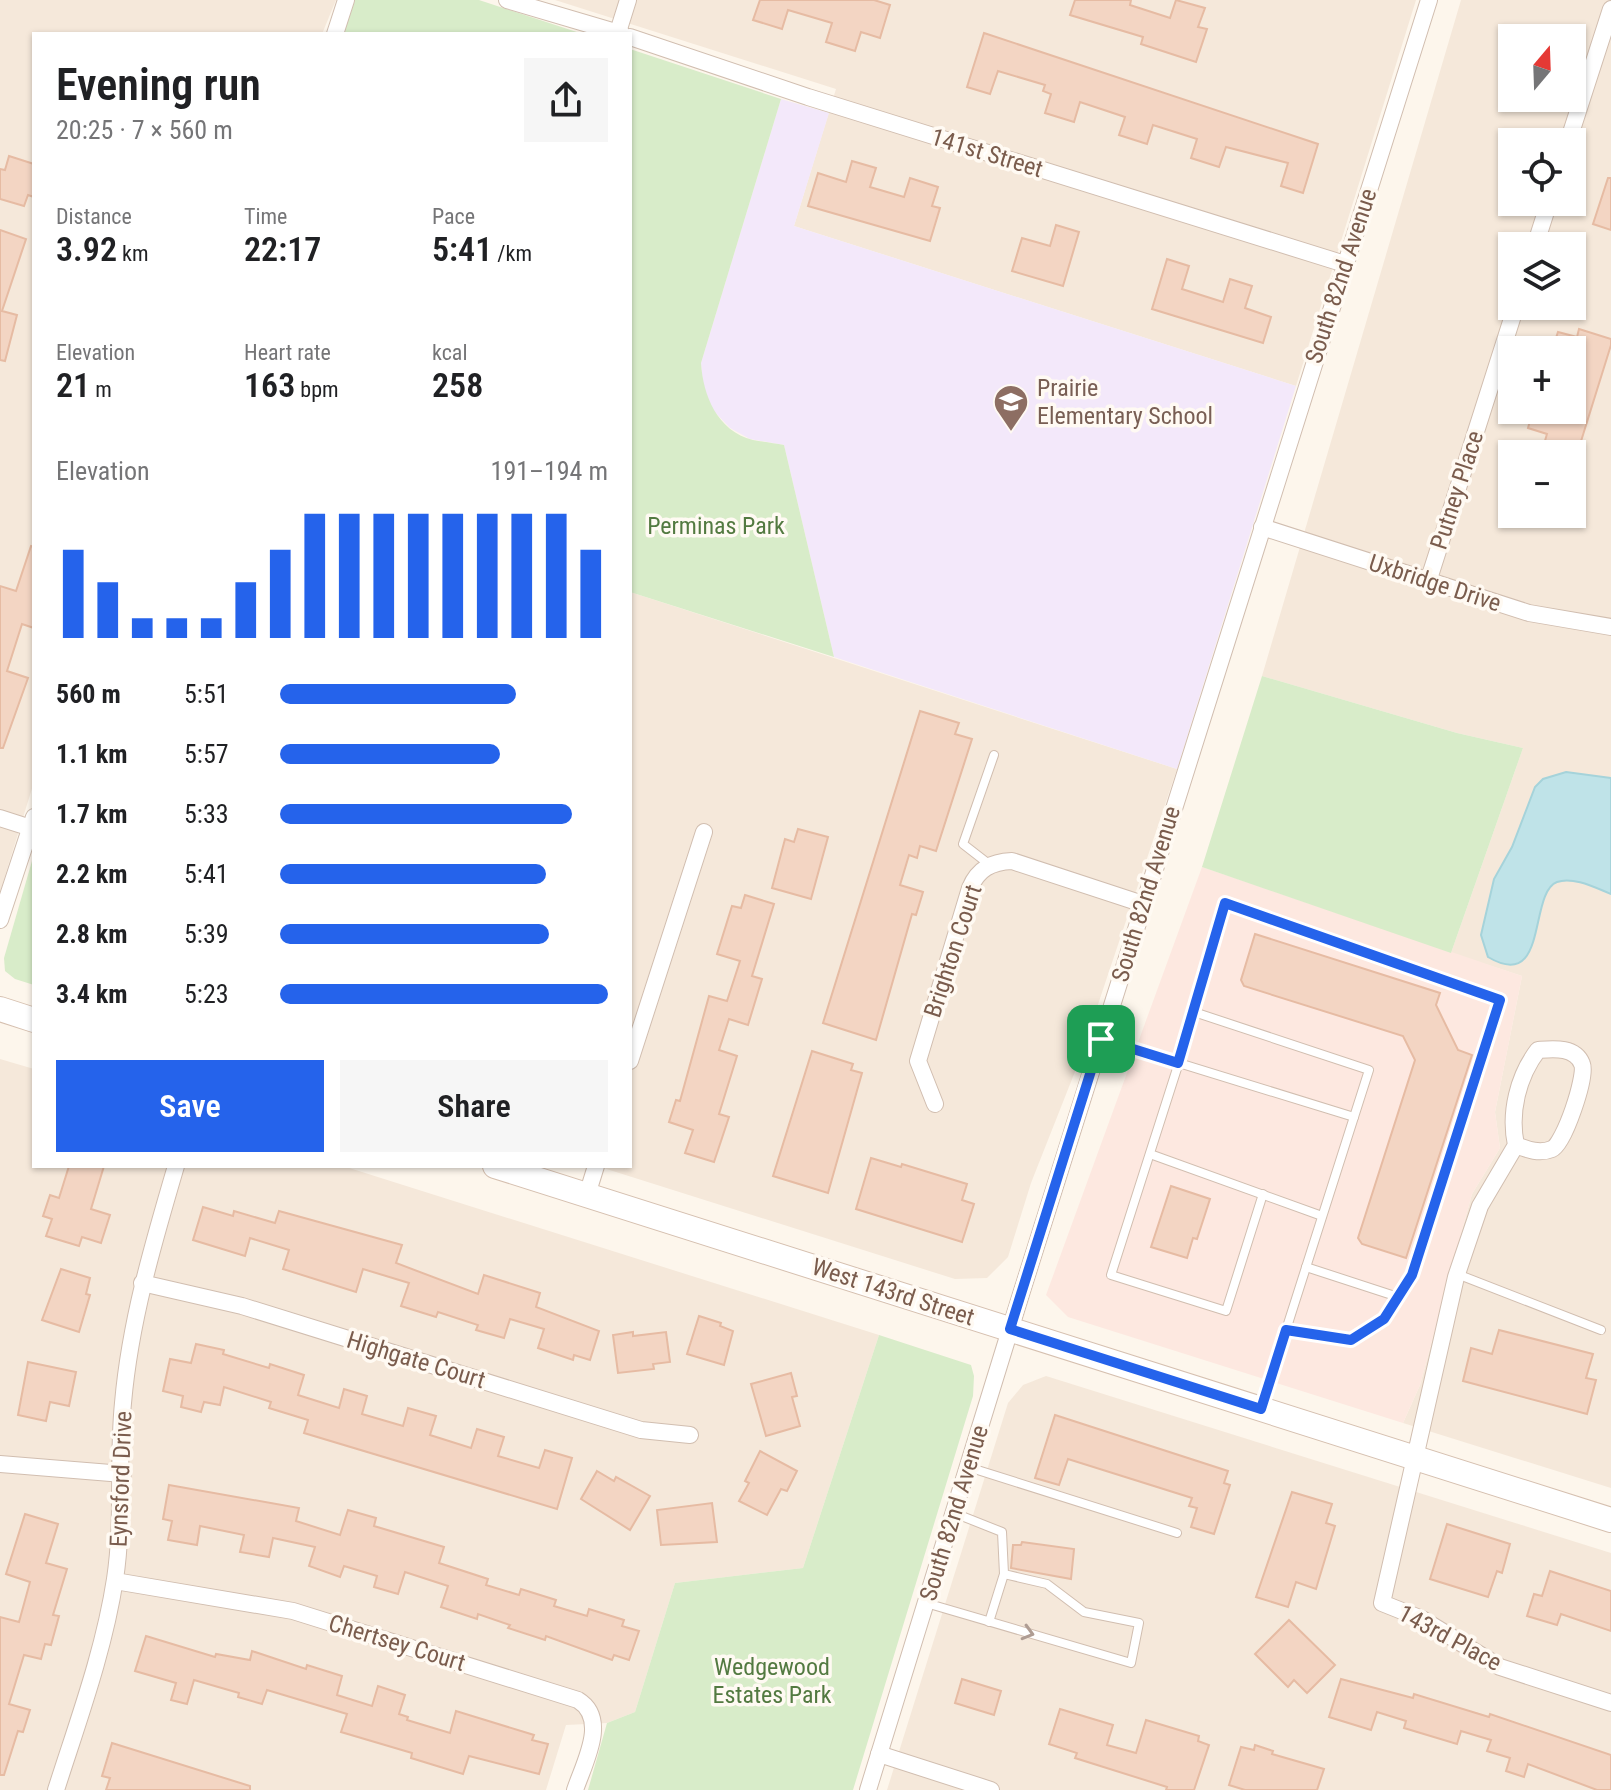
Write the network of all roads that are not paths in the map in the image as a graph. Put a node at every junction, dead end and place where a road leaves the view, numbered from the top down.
1 (346, 0) edge
2 (507, 0) edge
3 (628, 0) edge
4 (1429, 0) edge
5 (1611, 9) edge
6 (336, 32) edge
7 (616, 32) edge
8 (623, 32) edge
9 (632, 37) edge
10 (1573, 128) edge
11 (1345, 264) junction
12 (1512, 320) edge
13 (1262, 527) junction
14 (1428, 582) junction
15 (1611, 627) edge
16 (994, 755) dead end
17 (0, 818) edge
18 (32, 822) edge
19 (704, 832) dead end
20 (990, 865) junction
21 (1143, 904) junction
22 (0, 920) edge
23 (0, 1009) edge
24 (1194, 1012) junction
25 (32, 1019) edge
26 (1101, 1039) junction
27 (632, 1055) edge
28 (1178, 1063) junction
29 (935, 1104) dead end
30 (1354, 1117) junction
31 (1516, 1145) junction
32 (1150, 1154) junction
33 (175, 1168) edge
34 (501, 1168) edge
35 (595, 1168) edge
36 (1263, 1194) junction
37 (587, 1195) junction
38 (1322, 1216) junction
39 (1306, 1267) junction
40 (1457, 1274) junction
41 (142, 1283) junction
42 (1398, 1297) junction
43 (1010, 1329) junction
44 (1286, 1330) junction
45 (1601, 1330) dead end
46 (1261, 1409) junction
47 (690, 1435) dead end
48 (1416, 1458) junction
49 (0, 1464) edge
50 (968, 1467) junction
51 (123, 1474) junction
52 (954, 1513) junction
53 (1609, 1517) edge
54 (1177, 1533) dead end
55 (1004, 1574) junction
56 (115, 1581) junction
57 (926, 1603) junction
58 (989, 1622) junction
59 (1611, 1703) edge
60 (879, 1754) junction
61 (56, 1790) edge
62 (575, 1790) edge
63 (868, 1790) edge
64 (991, 1790) edge

1 - 6 street
2 - 7 street, 141st Street
3 - 8 street
4 - 11 street, South 82nd Avenue
5 - 10 street
9 - 11 street, 141st Street
11 - 13 street, South 82nd Avenue
12 - 14 street, Putney Place
13 - 14 street, Uxbridge Drive
13 - 21 street, South 82nd Avenue
14 - 15 street, Uxbridge Drive
16 - 20 lane
17 - 18 street
18 - 22 street
19 - 27 street
20 - 21 street, Brighton Court
20 - 29 street, Brighton Court
21 - 26 street, South 82nd Avenue
23 - 25 main road
24 - 28 lane
24 - 30 lane
24 - 42 lane
26 - 28 lane
26 - 43 street, South 82nd Avenue
28 - 30 lane
28 - 32 lane
30 - 38 lane
31 - 31 street
31 - 40 street
32 - 36 lane
32 - 36 lane
33 - 41 street, Eynsford Drive
34 - 37 main road, West 143rd Street
35 - 37 street
36 - 38 lane
37 - 43 main road, West 143rd Street
38 - 39 lane
39 - 42 lane
39 - 44 lane
40 - 45 lane
40 - 48 street
41 - 47 street, Highgate Court
41 - 51 street, Eynsford Drive
42 - 44 lane
43 - 46 main road, West 143rd Street
43 - 50 street, South 82nd Avenue
44 - 46 lane
46 - 48 main road, West 143rd Street
48 - 53 main road, West 143rd Street
48 - 59 street, 143rd Place
49 - 51 street
50 - 52 street, South 82nd Avenue
50 - 54 lane
51 - 56 street, Eynsford Drive
52 - 55 lane
52 - 57 street, South 82nd Avenue
55 - 58 lane
58 -> 55 lane
56 - 61 street, Eynsford Drive
56 - 62 street, Chertsey Court
57 - 58 lane
57 - 60 street, South 82nd Avenue
60 - 63 street, South 82nd Avenue
60 - 64 street

